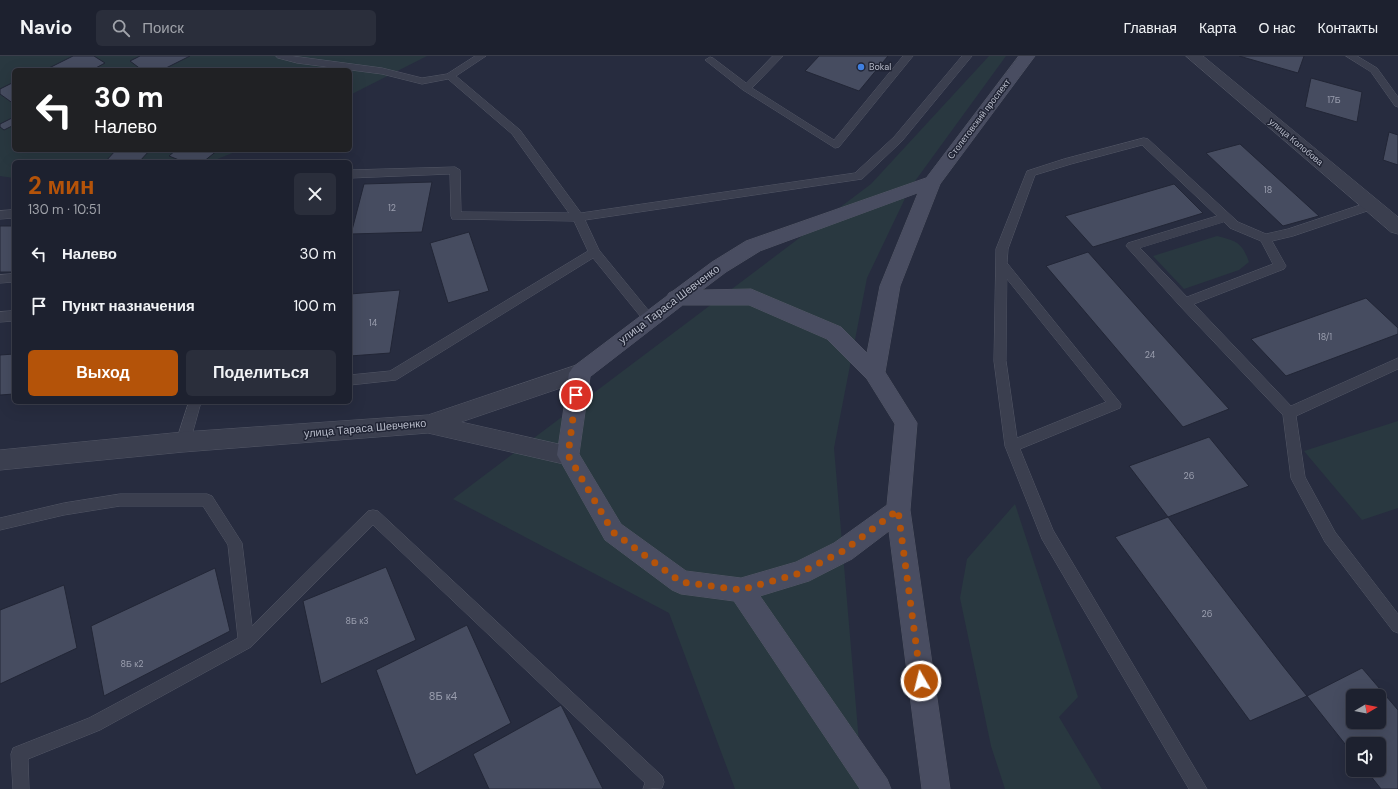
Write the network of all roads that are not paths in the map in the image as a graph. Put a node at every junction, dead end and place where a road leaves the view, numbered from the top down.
1 (280, 56) edge
2 (481, 56) edge
3 (700, 56) edge
4 (778, 56) edge
5 (908, 56) edge
6 (966, 56) edge
7 (1027, 56) edge
8 (1194, 56) edge
9 (1351, 56) edge
10 (712, 58) edge
11 (450, 76) junction
12 (746, 88) junction
13 (1398, 104) edge
14 (352, 174) edge
15 (932, 182) junction
16 (1372, 205) junction
17 (12, 214) edge
18 (0, 215) edge
19 (578, 217) junction
20 (1226, 217) junction
21 (1398, 227) edge
22 (1265, 238) junction
23 (594, 252) junction
24 (1001, 263) junction
25 (12, 278) edge
26 (0, 279) edge
27 (676, 298) junction
28 (1184, 303) junction
29 (12, 316) edge
30 (0, 317) edge
31 (649, 319) junction
32 (1398, 363) edge
33 (580, 373) junction
34 (874, 373) junction
35 (352, 380) edge
36 (194, 404) edge
37 (1289, 413) junction
38 (428, 424) junction
39 (183, 442) junction
40 (1012, 446) junction
41 (568, 455) junction
42 (0, 460) edge
43 (898, 510) junction
44 (0, 524) edge
45 (741, 590) junction
46 (1398, 626) edge
47 (246, 642) junction
48 (21, 789) edge
49 (651, 789) edge
50 (877, 789) edge
51 (936, 789) edge
52 (1199, 789) edge

1 - 11 lane
2 - 11 lane
3 - 10 lane
4 - 12 lane
5 - 12 lane
6 - 19 lane
7 - 15 main road, Столетовский проспект
8 - 16 street, улица Колобова
9 - 13 lane
10 - 12 lane
11 - 19 lane
14 - 19 lane
15 - 27 main road, улица Тараса Шевченко
15 - 34 main road, Столетовский проспект
16 - 21 street, улица Колобова
16 - 22 lane
17 - 18 lane
19 - 23 lane
20 - 22 lane
20 - 24 lane
20 - 28 lane
22 - 28 lane
23 - 31 lane
23 - 35 lane
24 - 40 lane
24 - 40 lane
25 - 26 lane
27 - 31 main road, улица Тараса Шевченко
27 - 34 main road
28 - 37 lane
29 - 30 lane
31 - 33 main road, улица Тараса Шевченко
32 - 37 lane
33 - 38 street, улица Тараса Шевченко
33 - 41 main road
34 - 43 main road
36 - 39 lane
37 - 46 lane
38 - 39 street, улица Тараса Шевченко
38 - 41 street
39 - 42 street, улица Тараса Шевченко
40 - 52 lane
41 - 45 main road
43 - 45 main road
43 - 51 main road
44 - 47 lane
45 - 50 main road
47 - 48 lane
47 - 49 lane

